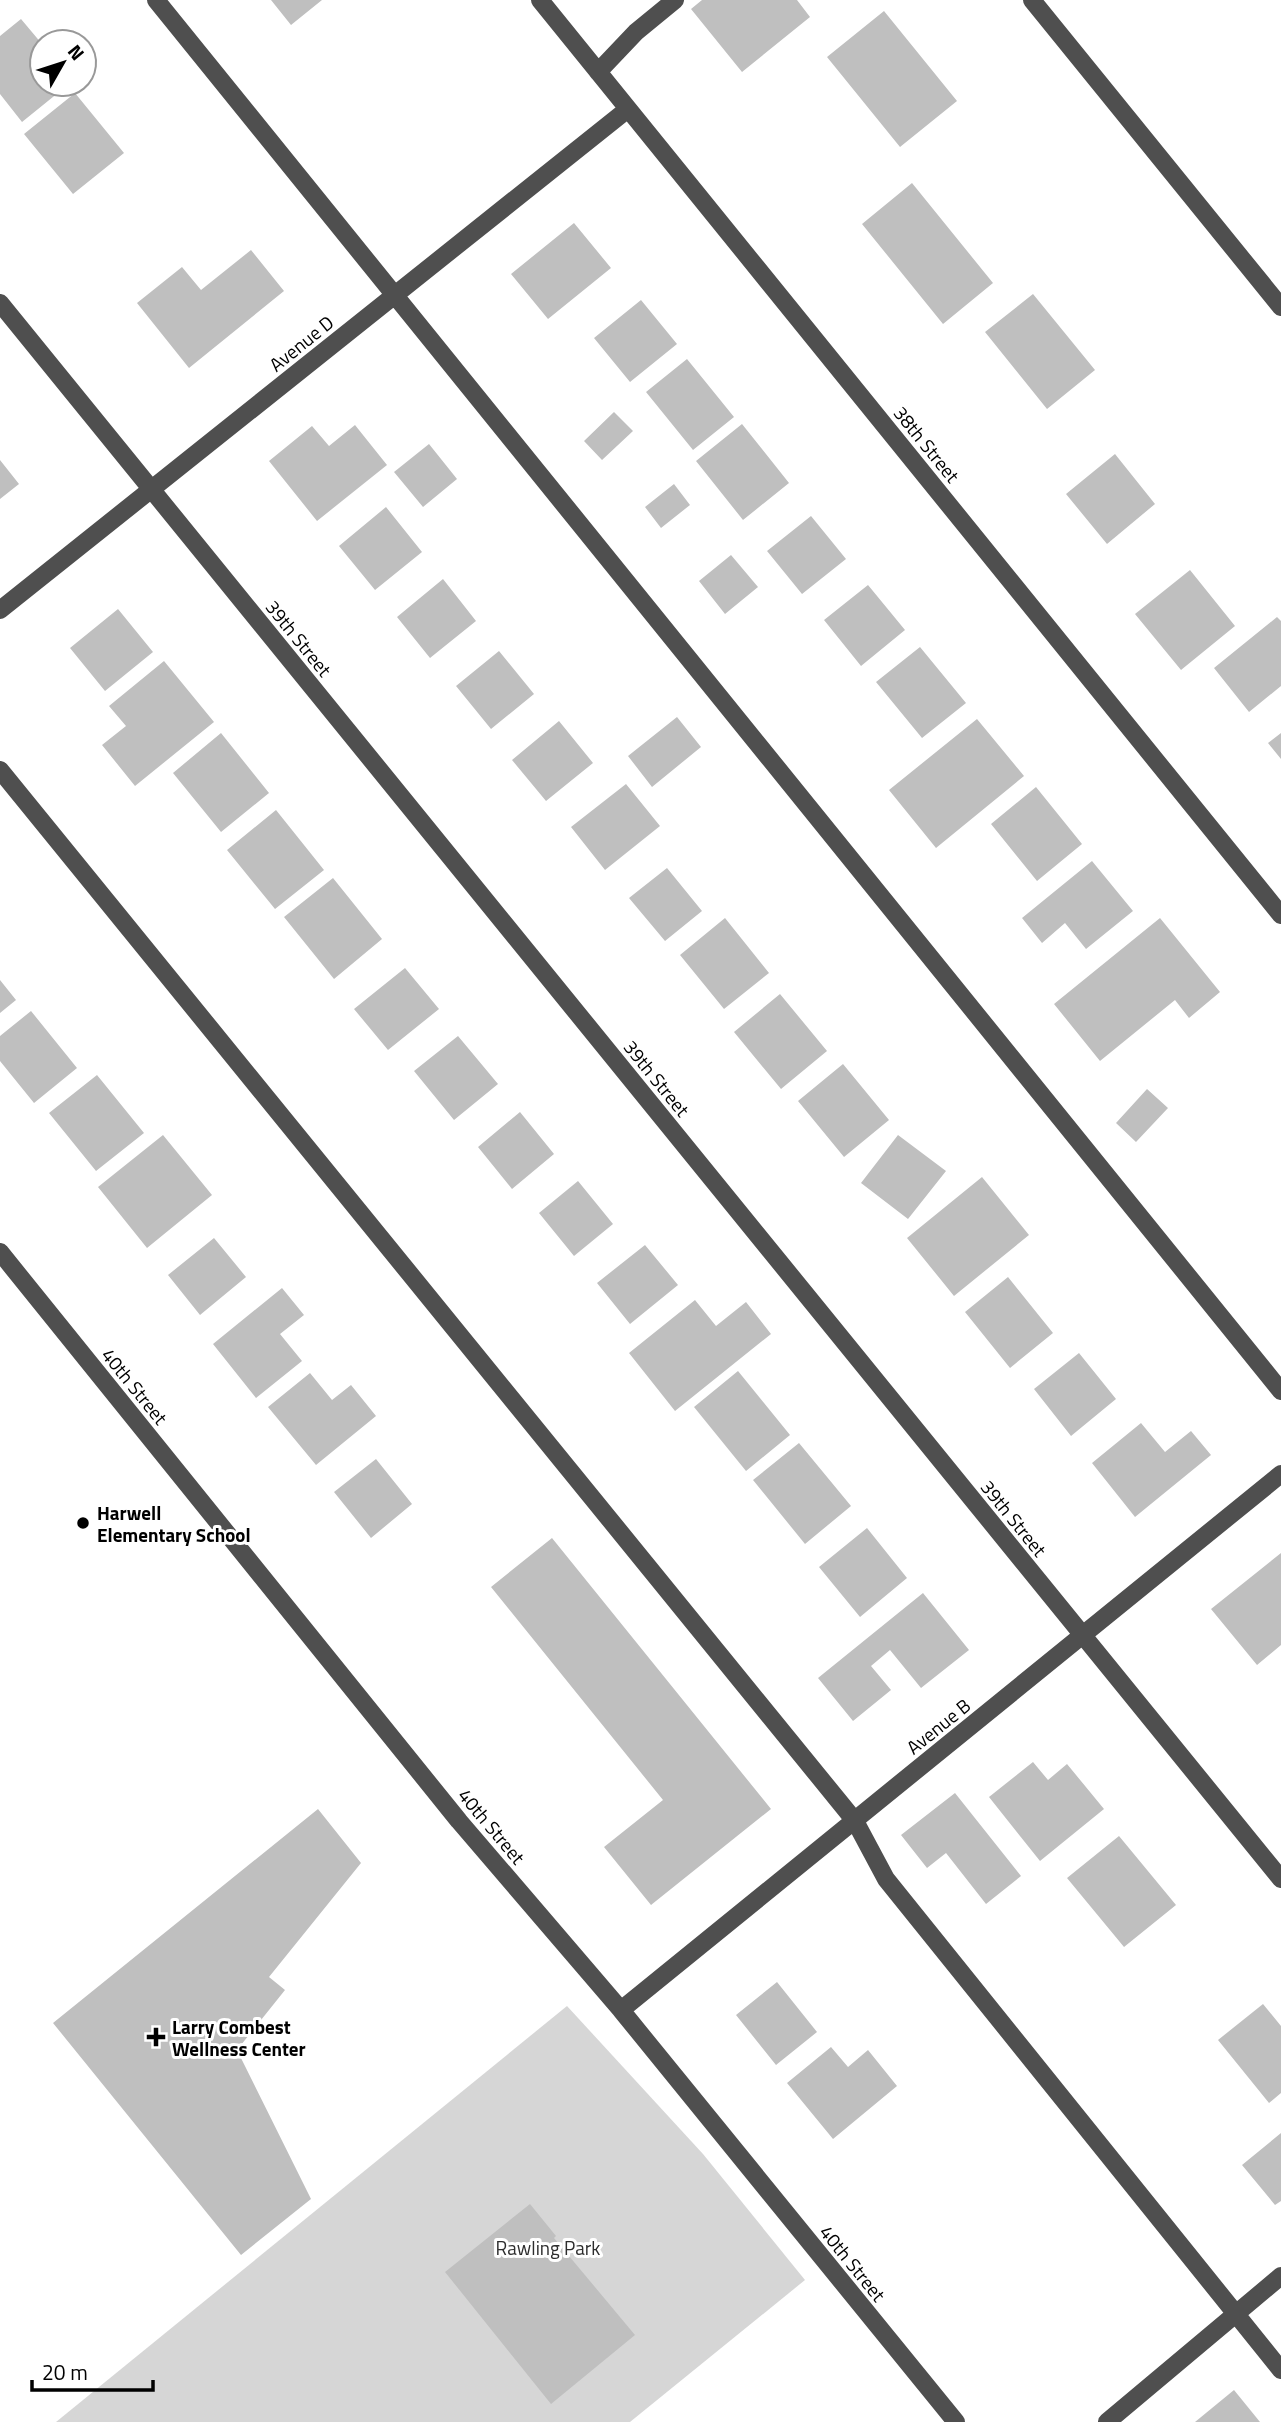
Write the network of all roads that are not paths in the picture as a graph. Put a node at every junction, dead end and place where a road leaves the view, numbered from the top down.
1 (156, 0) edge
2 (540, 0) edge
3 (675, 0) edge
4 (1032, 0) edge
5 (598, 72) junction
6 (628, 109) junction
7 (396, 294) junction
8 (0, 303) edge
9 (1281, 307) edge
10 (151, 489) junction
11 (0, 610) edge
12 (0, 770) edge
13 (1281, 915) edge
14 (0, 1252) edge
15 (1281, 1391) edge
16 (1281, 1474) edge
17 (1084, 1636) junction
18 (855, 1821) junction
19 (1281, 1879) edge
20 (621, 2010) junction
21 (1281, 2276) edge
22 (1234, 2314) junction
23 (1281, 2370) edge
24 (956, 2422) edge
25 (1107, 2422) edge

1 - 7 street
2 - 5 street, 38th Street
3 - 5 street
4 - 9 street
5 - 6 street, 38th Street
6 - 7 street, Avenue D
6 - 13 street, 38th Street
7 - 10 street, Avenue D
7 - 15 street
8 - 10 street, 39th Street
10 - 11 street, Avenue D
10 - 17 street, 39th Street
12 - 18 street
14 - 20 street, 40th Street
16 - 17 street, Avenue B
17 - 18 street, Avenue B
17 - 19 street, 39th Street
18 - 20 street, Avenue B
18 - 22 street
20 - 24 street, 40th Street
21 - 22 street
22 - 23 street
22 - 25 street

